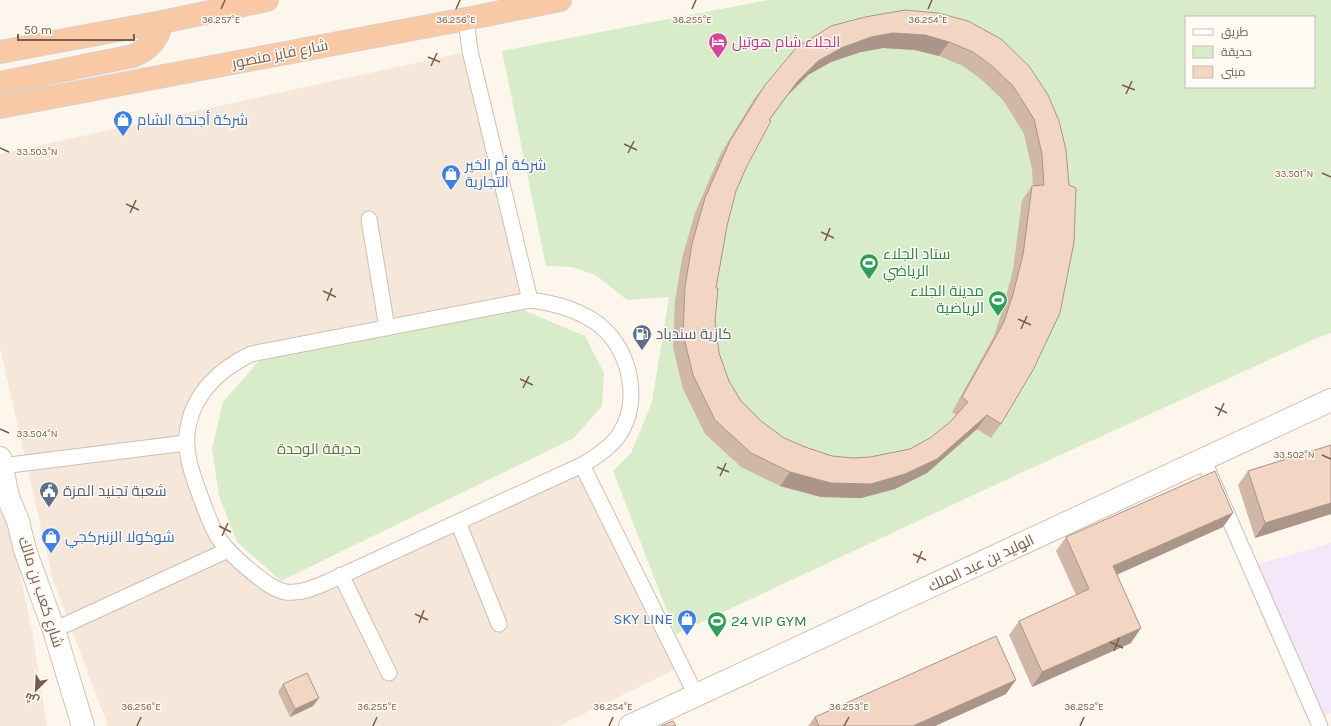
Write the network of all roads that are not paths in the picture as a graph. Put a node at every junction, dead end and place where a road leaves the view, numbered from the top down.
1 (267, 0) edge
2 (560, 0) edge
3 (233, 4) edge
4 (466, 19) junction
5 (162, 22) junction
6 (0, 52) edge
7 (0, 83) edge
8 (0, 107) edge
9 (369, 219) dead end
10 (530, 300) junction
11 (387, 328) junction
12 (1331, 400) edge
13 (186, 443) junction
14 (1204, 459) junction
15 (1, 462) edge
16 (582, 465) junction
17 (458, 522) junction
18 (228, 550) junction
19 (341, 575) junction
20 (499, 624) dead end
21 (54, 630) junction
22 (389, 673) dead end
23 (696, 695) junction
24 (83, 726) edge
25 (630, 726) edge
26 (1320, 726) edge

1 - 3 highway
2 - 4 highway, شارع فايز منصور
3 - 5 highway
4 - 8 highway, شارع فايز منصور
4 - 10 street
5 - 6 highway
5 - 7 highway
9 - 11 street
10 - 11 street
10 - 16 street
11 - 13 street
12 - 14 main road, الوليد بن عبد الملك
13 - 15 street
13 - 18 street
14 - 23 main road, الوليد بن عبد الملك
14 - 26 street
15 - 21 main road, شارع كعب بن مالك
16 - 17 street
16 - 23 street
17 - 19 street
17 - 20 street
18 - 19 street
18 - 21 street
19 - 22 street
21 - 24 main road, شارع كعب بن مالك
23 - 25 main road, الوليد بن عبد الملك

